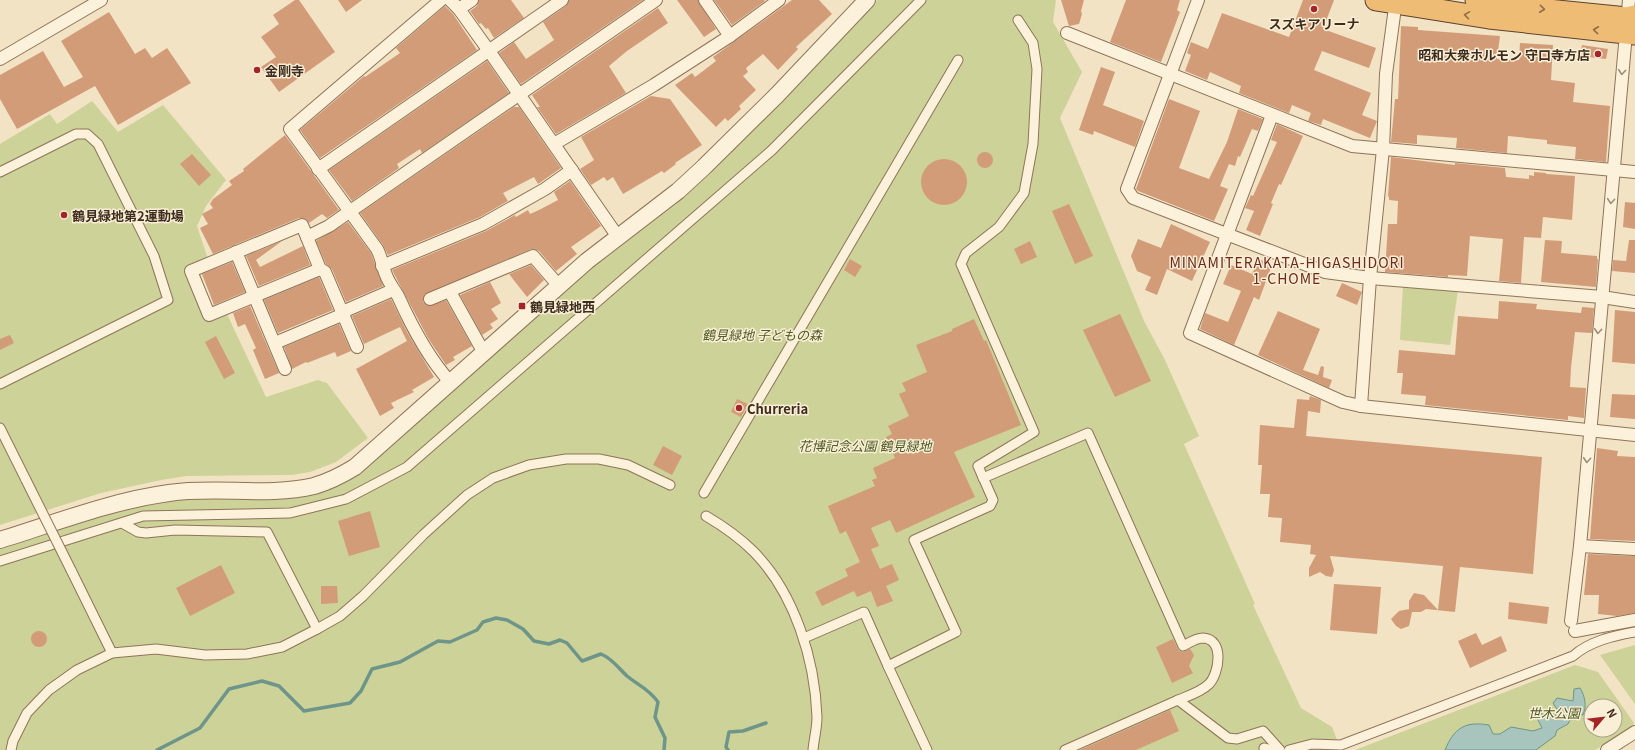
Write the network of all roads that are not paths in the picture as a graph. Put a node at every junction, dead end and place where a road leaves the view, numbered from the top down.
1 (101, 0) edge
2 (441, 0) edge
3 (450, 0) edge
4 (472, 0) edge
5 (562, 0) edge
6 (656, 0) edge
7 (705, 0) edge
8 (867, 0) edge
9 (921, 0) edge
10 (1198, 0) edge
11 (1476, 0) edge
12 (774, 1) edge
13 (1389, 1) edge
14 (459, 9) junction
15 (1018, 20) dead end
16 (1630, 20) edge
17 (1067, 33) dead end
18 (730, 36) junction
19 (489, 51) junction
20 (0, 59) edge
21 (958, 60) dead end
22 (1171, 73) junction
23 (519, 94) junction
24 (1272, 115) junction
25 (554, 144) junction
26 (1383, 149) junction
27 (318, 169) junction
28 (1614, 169) junction
29 (572, 170) junction
30 (0, 172) edge
31 (1635, 172) edge
32 (349, 212) junction
33 (1228, 236) junction
34 (307, 237) junction
35 (618, 237) junction
36 (236, 252) junction
37 (382, 266) junction
38 (320, 269) junction
39 (1370, 278) junction
40 (559, 286) junction
41 (393, 290) junction
42 (450, 292) junction
43 (254, 297) junction
44 (1602, 297) junction
45 (430, 300) dead end
46 (1635, 302) edge
47 (344, 314) junction
48 (275, 343) junction
49 (357, 347) dead end
50 (484, 353) junction
51 (286, 369) dead end
52 (451, 383) junction
53 (0, 384) edge
54 (1361, 406) junction
55 (0, 428) edge
56 (1589, 430) junction
57 (1635, 435) edge
58 (983, 478) junction
59 (670, 485) dead end
60 (704, 492) dead end
61 (706, 516) dead end
62 (122, 523) junction
63 (0, 540) edge
64 (1580, 546) junction
65 (1635, 549) edge
66 (0, 561) edge
67 (1635, 620) edge
68 (317, 629) junction
69 (1635, 632) edge
70 (804, 638) junction
71 (112, 653) junction
72 (888, 666) junction
73 (1178, 700) junction
74 (1635, 732) edge
75 (1264, 748) dead end
76 (11, 750) edge
77 (813, 750) edge
78 (927, 750) edge
79 (1065, 750) edge
80 (1273, 750) edge
81 (1280, 750) edge
82 (1289, 750) edge
83 (1607, 750) edge

1 - 20 street
2 - 27 street
3 - 14 street
4 - 14 street
5 - 19 street
6 - 23 street
7 - 18 street
8 - 35 street
9 - 62 street
10 - 22 street
11 -> 16 highway
12 - 18 street
16 -> 13 highway
13 - 26 street
14 - 19 street
15 - 58 street
16 -> 28 street
17 - 22 street
18 - 25 street
19 - 23 street
19 - 27 street
21 - 60 street
22 - 24 street
22 - 33 street
23 - 25 street
23 - 32 street
24 - 26 street
24 - 33 street
25 - 29 street
26 - 28 street
26 - 39 street
27 - 32 street
28 - 31 street
28 -> 44 street
29 - 35 street
29 - 37 street
30 - 53 street
32 - 34 street
32 - 37 street
33 - 39 street
33 - 54 street
34 - 36 street
34 - 38 street
35 - 40 street
36 - 43 street
36 - 43 street
37 - 41 street
38 - 43 street
38 - 47 street
39 - 44 street
39 - 54 street
40 - 42 street
40 - 50 street
41 - 47 street
41 - 52 street
42 - 45 street
42 - 50 street
43 - 48 street
44 - 46 street
44 -> 56 street
47 - 48 street
47 - 49 street
48 - 51 street
50 - 52 street
52 - 63 street
54 - 56 street
55 - 71 street, bridge
56 - 57 street
56 -> 64 street
58 - 72 street
58 - 73 street
59 - 68 street
61 - 70 street
62 - 66 street
62 - 68 street
64 - 65 street
64 - 67 street
68 - 71 street
69 - 82 street
70 - 72 street
70 - 77 street
71 - 76 street
72 - 78 street
73 - 79 street
73 - 81 street
74 - 83 street
75 - 80 street

